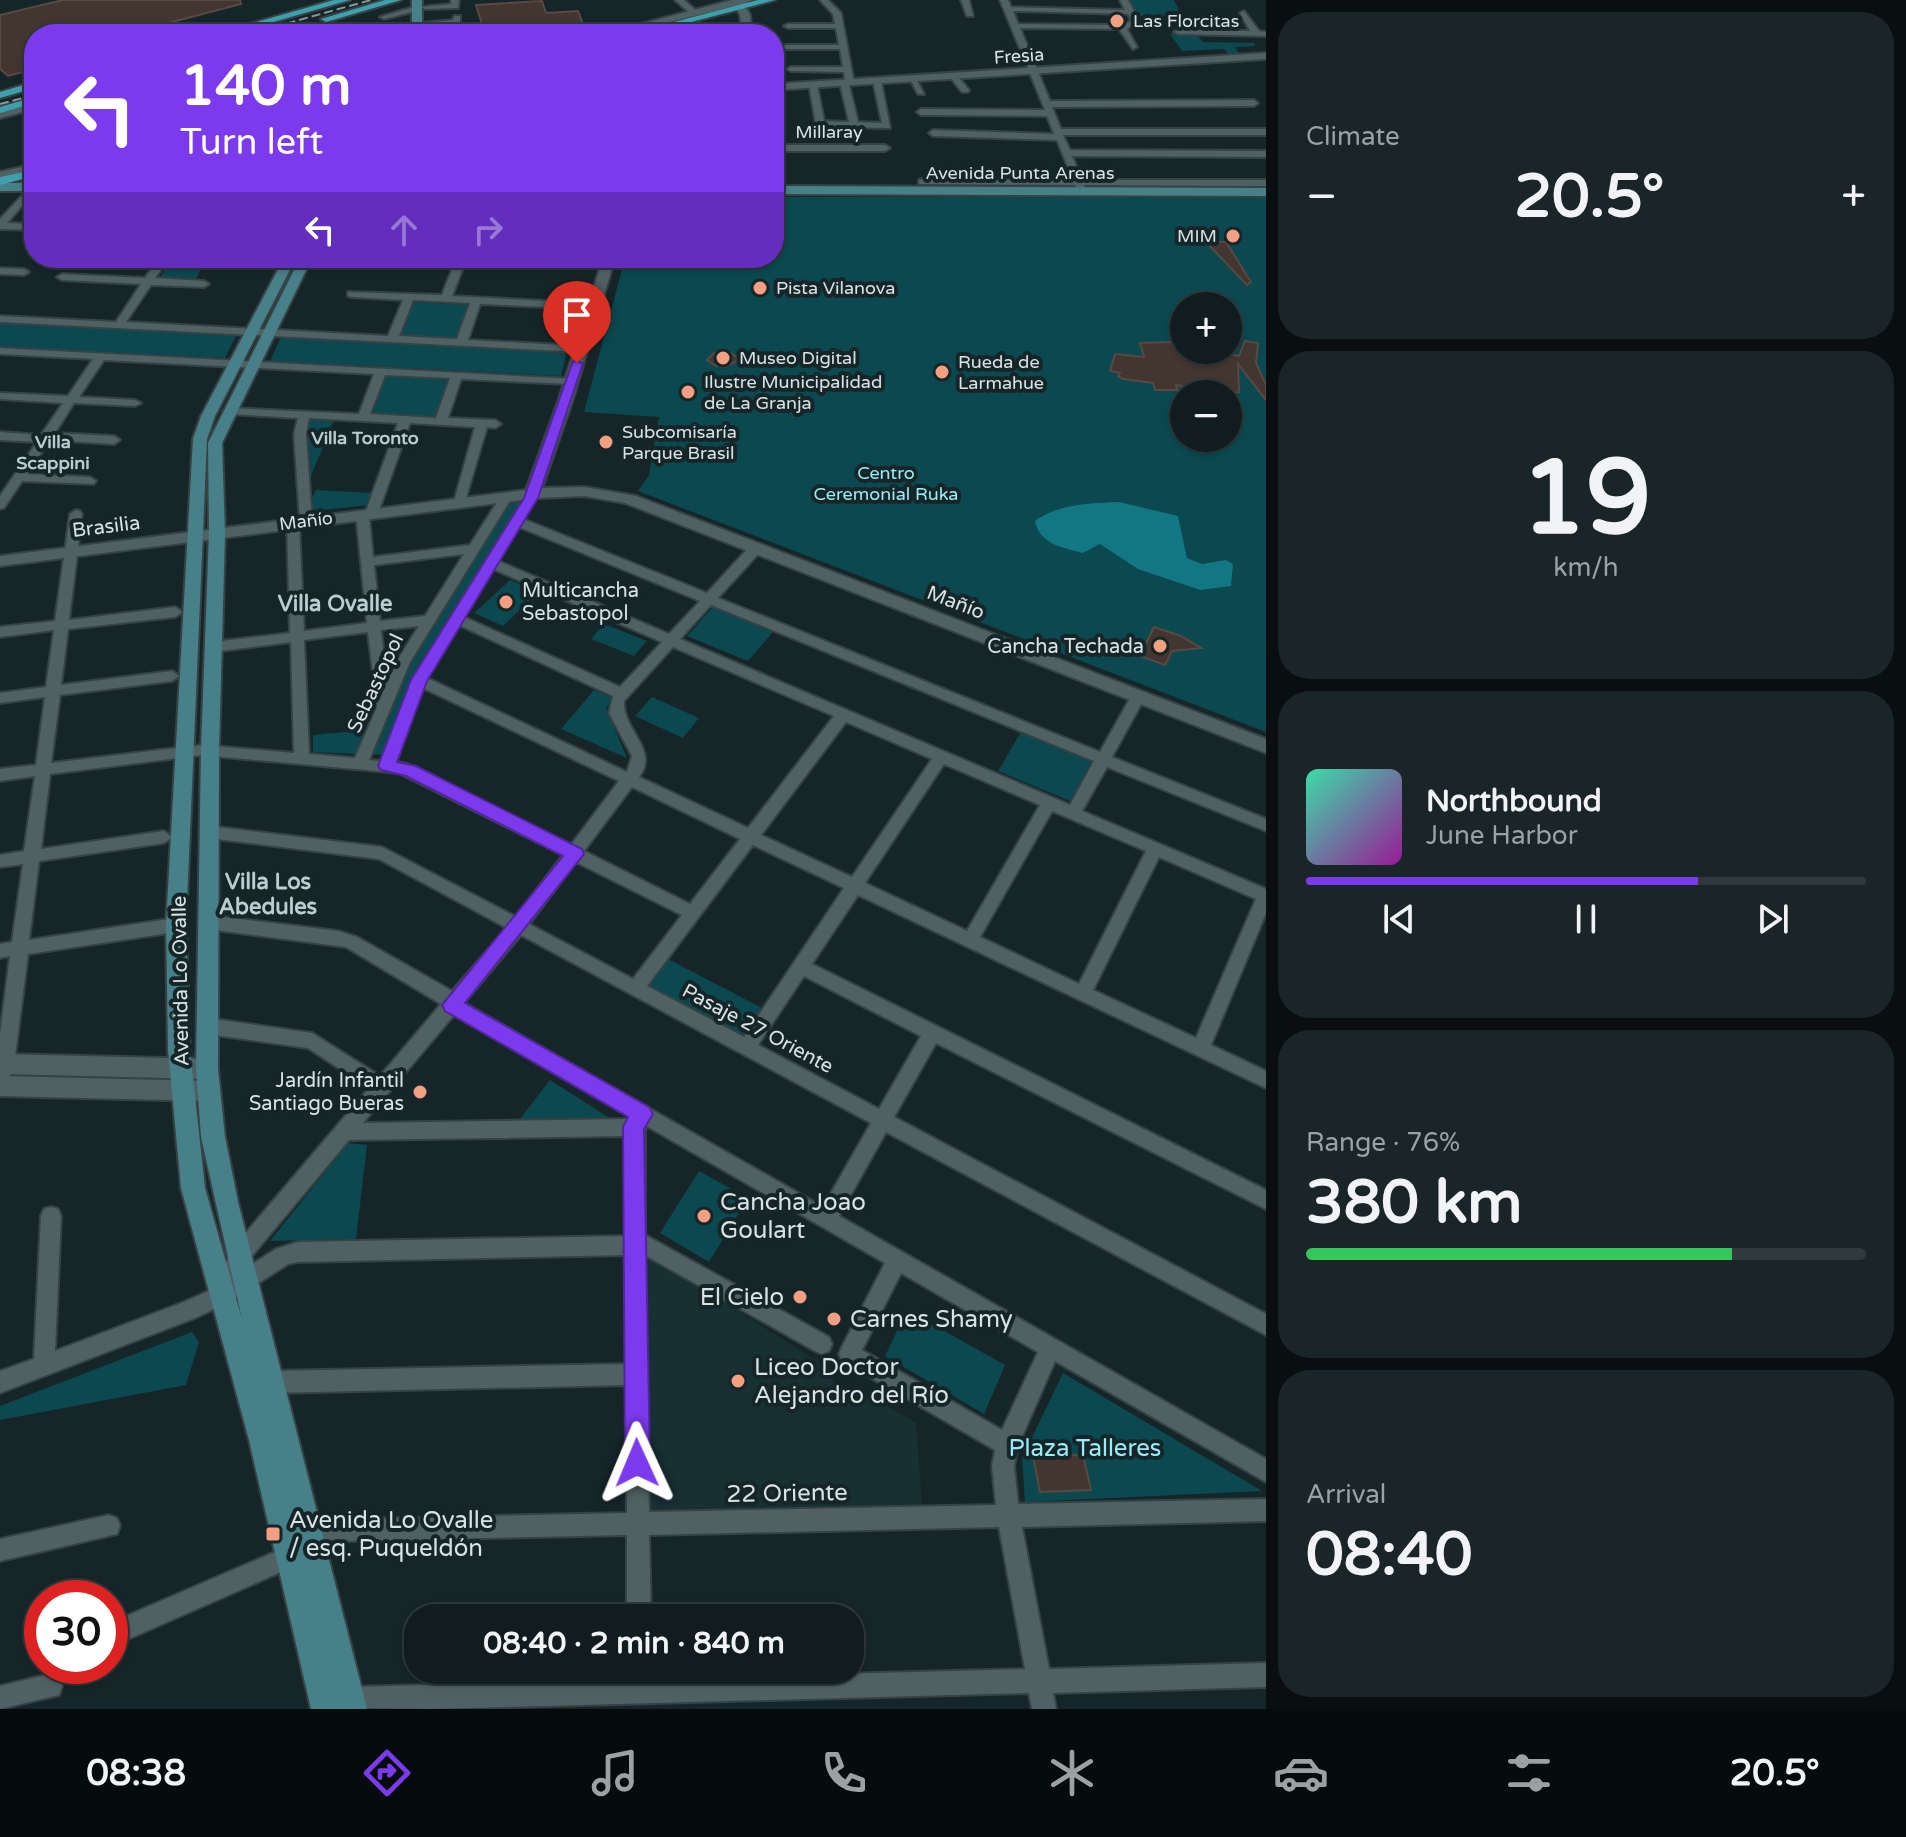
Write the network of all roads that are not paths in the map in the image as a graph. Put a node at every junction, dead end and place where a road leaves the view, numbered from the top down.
1 (345, 0) edge
2 (396, 0) edge
3 (455, 0) edge
4 (679, 0) edge
5 (770, 0) edge
6 (824, 0) edge
7 (965, 0) edge
8 (1124, 0) edge
9 (741, 2) edge
10 (421, 4) edge
11 (1006, 4) edge
12 (1131, 12) junction
13 (695, 13) junction
14 (1244, 13) dead end
15 (970, 14) dead end
16 (384, 17) dead end
17 (457, 18) dead end
18 (1172, 21) dead end
19 (311, 23) dead end
20 (257, 24) edge
21 (448, 24) edge
22 (649, 24) edge
23 (667, 24) edge
24 (745, 24) edge
25 (788, 26) dead end
26 (839, 26) junction
27 (1015, 26) junction
28 (1122, 28) junction
29 (1261, 34) edge
30 (786, 47) dead end
31 (843, 47) junction
32 (1133, 47) dead end
33 (1266, 56) edge
34 (791, 69) dead end
35 (848, 70) junction
36 (1033, 71) junction
37 (953, 76) junction
38 (912, 79) junction
39 (877, 81) junction
40 (847, 83) junction
41 (813, 85) junction
42 (784, 86) edge
43 (24, 88) edge
44 (965, 90) dead end
45 (921, 92) dead end
46 (0, 95) edge
47 (1254, 103) dead end
48 (24, 106) edge
49 (1048, 108) junction
50 (0, 112) edge
51 (921, 112) dead end
52 (854, 126) junction
53 (1266, 132) edge
54 (933, 133) dead end
55 (1059, 135) junction
56 (784, 148) edge
57 (885, 148) dead end
58 (1067, 153) junction
59 (1266, 154) edge
60 (24, 169) edge
61 (0, 175) edge
62 (24, 176) edge
63 (922, 182) dead end
64 (1266, 183) edge
65 (0, 184) edge
66 (24, 186) edge
67 (972, 186) junction
68 (1081, 187) junction
69 (1225, 188) junction
70 (784, 190) edge
71 (1266, 192) edge
72 (24, 197) edge
73 (0, 225) edge
74 (24, 226) edge
75 (157, 268) edge
76 (285, 268) edge
77 (301, 268) edge
78 (457, 268) edge
79 (606, 268) edge
80 (0, 271) edge
81 (24, 272) dead end
82 (62, 277) dead end
83 (149, 281) junction
84 (204, 284) dead end
85 (352, 294) dead end
86 (409, 297) junction
87 (446, 299) junction
88 (476, 300) junction
89 (547, 304) dead end
90 (0, 319) edge
91 (119, 325) junction
92 (251, 332) junction
93 (268, 333) junction
94 (392, 339) junction
95 (461, 343) junction
96 (581, 349) junction
97 (0, 351) edge
98 (100, 357) junction
99 (235, 363) junction
100 (252, 364) junction
101 (381, 371) junction
102 (457, 375) junction
103 (571, 381) junction
104 (0, 396) edge
105 (71, 399) junction
106 (135, 403) dead end
107 (229, 411) junction
108 (304, 415) junction
109 (363, 418) junction
110 (405, 420) junction
111 (441, 421) junction
112 (0, 436) edge
113 (46, 437) junction
114 (114, 440) dead end
115 (18, 479) junction
116 (0, 480) edge
117 (90, 481) dead end
118 (533, 492) junction
119 (461, 498) junction
120 (505, 499) junction
121 (0, 505) edge
122 (396, 510) junction
123 (76, 514) dead end
124 (367, 514) junction
125 (516, 521) junction
126 (299, 522) junction
127 (217, 533) junction
128 (196, 536) junction
129 (756, 548) junction
130 (473, 549) junction
131 (70, 552) junction
132 (0, 561) edge
133 (367, 562) junction
134 (490, 563) junction
135 (710, 599) junction
136 (175, 612) dead end
137 (455, 618) junction
138 (428, 620) junction
139 (61, 625) junction
140 (374, 627) junction
141 (0, 632) edge
142 (297, 636) junction
143 (671, 641) junction
144 (212, 647) junction
145 (172, 676) dead end
146 (419, 680) junction
147 (53, 691) junction
148 (622, 694) junction
149 (1138, 697) junction
150 (0, 698) edge
151 (382, 706) junction
152 (843, 715) junction
153 (1266, 746) edge
154 (210, 750) junction
155 (185, 751) junction
156 (941, 757) junction
157 (302, 758) junction
158 (1104, 759) junction
159 (360, 764) junction
160 (387, 766) junction
161 (44, 769) junction
162 (0, 775) edge
163 (629, 779) junction
164 (1049, 803) junction
165 (1073, 813) junction
166 (1266, 825) edge
167 (209, 832) junction
168 (164, 837) dead end
169 (750, 837) junction
170 (1155, 849) junction
171 (575, 854) junction
172 (32, 857) junction
173 (0, 861) edge
174 (855, 886) junction
175 (1266, 896) edge
176 (693, 913) junction
177 (207, 922) junction
178 (176, 925) junction
179 (519, 925) junction
180 (970, 940) junction
181 (21, 948) junction
182 (0, 951) edge
183 (801, 967) junction
184 (636, 988) junction
185 (1083, 994) junction
186 (452, 1005) junction
187 (207, 1026) junction
188 (932, 1033) junction
189 (747, 1047) junction
190 (1200, 1049) junction
191 (1, 1074) edge
192 (195, 1080) junction
193 (1266, 1080) edge
194 (381, 1086) junction
195 (638, 1120) junction
196 (883, 1120) junction
197 (342, 1132) junction
198 (1266, 1200) edge
199 (51, 1216) dead end
200 (826, 1220) junction
201 (635, 1244) junction
202 (897, 1260) junction
203 (235, 1277) junction
204 (1266, 1325) edge
205 (822, 1344) dead end
206 (1050, 1348) junction
207 (44, 1366) junction
208 (636, 1374) junction
209 (0, 1382) edge
210 (271, 1382) junction
211 (1007, 1445) junction
212 (1266, 1471) edge
213 (1266, 1510) edge
214 (1008, 1514) junction
215 (638, 1523) junction
216 (109, 1526) dead end
217 (309, 1531) junction
218 (0, 1550) edge
219 (291, 1556) junction
220 (639, 1604) edge
221 (128, 1627) edge
222 (1266, 1675) edge
223 (864, 1681) edge
224 (1039, 1681) junction
225 (603, 1684) edge
226 (50, 1686) dead end
227 (0, 1698) edge
228 (342, 1706) edge
229 (1044, 1709) edge

1 - 20 main road
2 - 19 main road
3 - 10 street
4 - 13 street
5 - 9 main road
6 - 26 street
7 - 15 street
8 - 12 street
9 - 13 street
9 - 23 main road
9 - 24 street
10 - 16 street
11 - 12 street
11 - 27 street
12 - 28 street
13 - 22 street
14 - 29 street
17 - 21 street
18 - 29 street
25 - 26 street
26 - 31 street
27 - 28 street
27 - 36 street
28 - 32 street
30 - 31 street
31 - 35 street
33 - 36 street, Fresia
34 - 35 street
35 - 40 street
36 - 37 street, Fresia
36 - 49 street
37 - 38 street, Fresia
37 - 44 street
38 - 39 street, Fresia
38 - 45 street
39 - 40 street, Fresia
39 - 52 street
40 - 41 street, Fresia
40 - 52 street
41 - 42 street, Fresia
41 - 52 street
43 - 46 main road
47 - 49 street
48 - 50 main road
49 - 51 street
49 - 55 street
53 - 55 street
54 - 55 street
55 - 58 street
56 - 57 street, Millaray
58 - 59 street
58 - 68 street
60 - 61 street
62 - 65 main road
63 - 67 street, Avenida Punta Arenas
64 - 69 street, Avenida Punta Arenas
65 - 66 main road
67 - 68 main road, Avenida Punta Arenas
67 - 70 main road, Avenida Punta Arenas
68 - 69 main road, Avenida Punta Arenas
69 - 71 main road, Avenida Punta Arenas
72 - 73 street
73 - 74 street
75 - 83 street
76 - 92 main road, Avenida Lo Ovalle
77 - 93 main road, Avenida Lo Ovalle
78 - 87 street
79 - 96 street, Sebastopol
80 - 81 street
82 - 83 street
83 - 84 street
83 - 91 street
85 - 86 street
86 - 87 street
86 - 94 street
87 - 88 street
88 - 89 street
88 - 95 street
90 - 91 street
91 - 92 street
92 - 93 street
92 - 99 main road, Avenida Lo Ovalle
93 - 94 street
93 - 100 main road, Avenida Lo Ovalle
94 - 95 street
95 - 96 street
96 - 103 street, Sebastopol
97 - 98 street
98 - 99 street
98 - 105 street
99 - 100 street
99 - 128 main road, Avenida Lo Ovalle
100 - 101 street
100 - 107 main road, Avenida Lo Ovalle
101 - 102 street
101 - 109 street
102 - 103 street
102 - 111 street
103 - 118 street, Sebastopol
104 - 105 street
105 - 106 street
105 - 113 street
107 - 108 street
107 - 127 main road, Avenida Lo Ovalle
108 - 109 street
108 - 126 street
109 - 110 street
110 - 111 street
110 - 124 street
111 - 119 street
112 - 113 street
113 - 114 street
113 - 115 street
115 - 116 street
115 - 117 street
115 - 121 street
118 - 119 street, Mañío
118 - 120 street, Mañío
118 - 125 street, Sebastopol
118 - 129 street, Mañío
119 - 122 street, Mañío
120 - 122 street, Mañío
120 - 130 street, Sebastopol
122 - 124 street, Mañío
123 - 131 street
124 - 126 street, Mañío
124 - 133 street
125 - 134 street, Sebastopol
125 - 135 street
126 - 127 street, Mañío
126 - 142 street
127 - 128 street, Brasilia
127 - 144 main road, Avenida Lo Ovalle
128 - 131 street, Brasilia
128 - 155 main road, Avenida Lo Ovalle
129 - 135 street
129 - 149 street, Mañío
130 - 133 street
130 - 138 street, Sebastopol
131 - 132 street, Brasilia
131 - 139 street
133 - 140 street
134 - 137 street, Sebastopol
134 - 143 street
135 - 143 street
135 - 158 street
136 - 139 street
137 - 146 street, Sebastopol
137 - 148 street
138 - 140 street
138 - 151 street, Sebastopol
139 - 141 street
139 - 147 street
140 - 142 street
140 - 151 street
142 - 144 street
142 - 157 street
143 - 148 street
143 - 152 street
144 - 154 main road, Avenida Lo Ovalle
145 - 147 street
146 - 160 street, Sebastopol
146 - 163 street
147 - 150 street
147 - 161 street
148 - 163 street
149 - 153 street, Mañío
149 - 158 street
151 - 159 street, Sebastopol
152 - 156 street
152 - 169 street
154 - 155 street
154 - 157 street
154 - 167 main road, Avenida Lo Ovalle
155 - 161 street
155 - 178 main road, Avenida Lo Ovalle
156 - 164 street
156 - 174 street
157 - 159 street
158 - 165 street
158 - 166 street
159 - 160 street
160 - 171 street
161 - 162 street
161 - 172 street
163 - 169 street
163 - 171 street
164 - 165 street
164 - 180 street
165 - 170 street
167 - 177 main road, Avenida Lo Ovalle
167 - 179 street, Pasaje 27 Oriente
168 - 172 street
169 - 174 street
169 - 176 street
170 - 175 street
170 - 185 street
171 - 176 street
171 - 179 street
172 - 173 street
172 - 181 street
174 - 180 street
174 - 183 street
175 - 190 street
176 - 184 street
177 - 186 street
177 - 187 main road, Avenida Lo Ovalle
178 - 181 street
178 - 192 main road, Avenida Lo Ovalle
179 - 184 street, Pasaje 27 Oriente
179 - 186 street
180 - 185 street
181 - 182 street
181 - 191 street
183 - 188 street
183 - 189 street
184 - 189 street, Pasaje 27 Oriente
185 - 190 street
186 - 194 street
186 - 195 street
187 - 192 main road, Avenida Lo Ovalle
187 - 194 street
188 - 196 street
188 - 198 street
189 - 196 street, Pasaje 27 Oriente
190 - 193 street
191 - 192 street
192 - 203 main road, Avenida Lo Ovalle
192 - 203 main road, Avenida Lo Ovalle
194 - 197 street
195 - 197 street
195 - 200 street
195 - 201 street
196 - 200 street
196 - 204 street, Pasaje 27 Oriente
197 - 203 street
199 - 207 street
200 - 202 street
201 - 203 street
201 - 205 street
201 - 208 street
202 - 206 street
202 - 211 street
203 - 207 street
203 - 210 main road, Avenida Lo Ovalle
203 - 219 main road, Avenida Lo Ovalle
206 - 211 street
206 - 212 street
207 - 209 street
208 - 210 street
208 - 215 street
210 - 217 main road, Avenida Lo Ovalle
211 - 214 street
213 - 214 street, 22 Oriente
214 - 215 street, 22 Oriente
214 - 224 street
215 - 217 street, 22 Oriente
215 - 220 street
216 - 218 street
217 - 228 main road, Avenida Lo Ovalle
219 - 221 street
219 - 228 main road, Avenida Lo Ovalle
222 - 224 street
223 - 224 street
224 - 229 street
225 - 228 street
226 - 227 street

